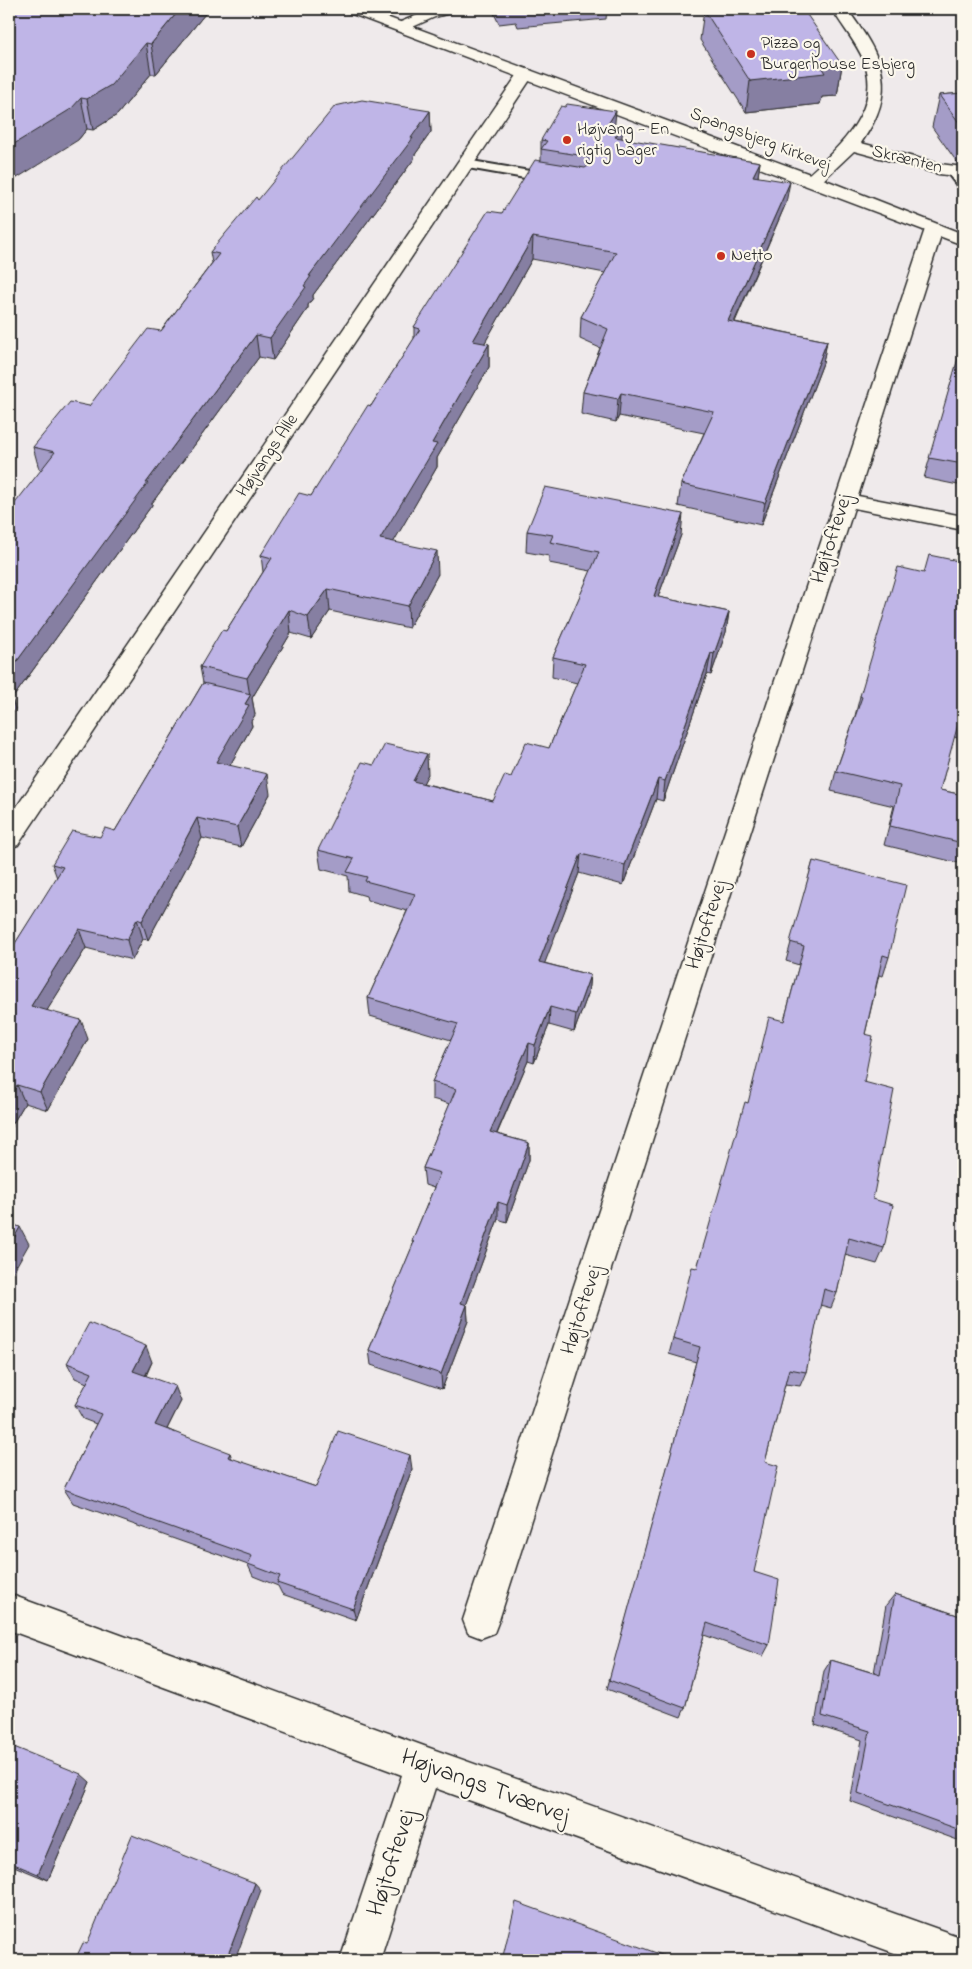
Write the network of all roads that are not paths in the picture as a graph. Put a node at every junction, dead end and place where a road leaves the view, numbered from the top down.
1 (352, 9) edge
2 (448, 9) edge
3 (839, 9) edge
4 (401, 27) junction
5 (526, 74) junction
6 (850, 145) junction
7 (466, 164) junction
8 (958, 171) edge
9 (566, 181) edge
10 (812, 181) junction
11 (963, 185) edge
12 (934, 229) junction
13 (963, 240) edge
14 (845, 500) junction
15 (963, 523) edge
16 (9, 838) edge
17 (9, 1612) edge
18 (481, 1620) dead end
19 (424, 1765) junction
20 (963, 1958) edge
21 (360, 1960) edge

1 - 4 street, Spangsbjerg Kirkevej
2 - 4 street
3 - 6 street, Skrænten
4 - 5 street, Spangsbjerg Kirkevej
5 - 7 street, Højvangs Alle
5 - 10 street, Spangsbjerg Kirkevej
6 - 8 street, Skrænten
6 - 10 street, Skrænten
7 - 9 lane
7 - 16 street, Højvangs Alle
8 - 11 lane
10 - 12 street, Spangsbjerg Kirkevej
12 - 13 street, Spangsbjerg Kirkevej
12 - 14 street, Højtoftevej
14 - 15 street
14 - 18 street, Højtoftevej
17 - 19 street, Højvangs Tværvej
19 - 20 street, Højvangs Tværvej
19 - 21 street, Højtoftevej

